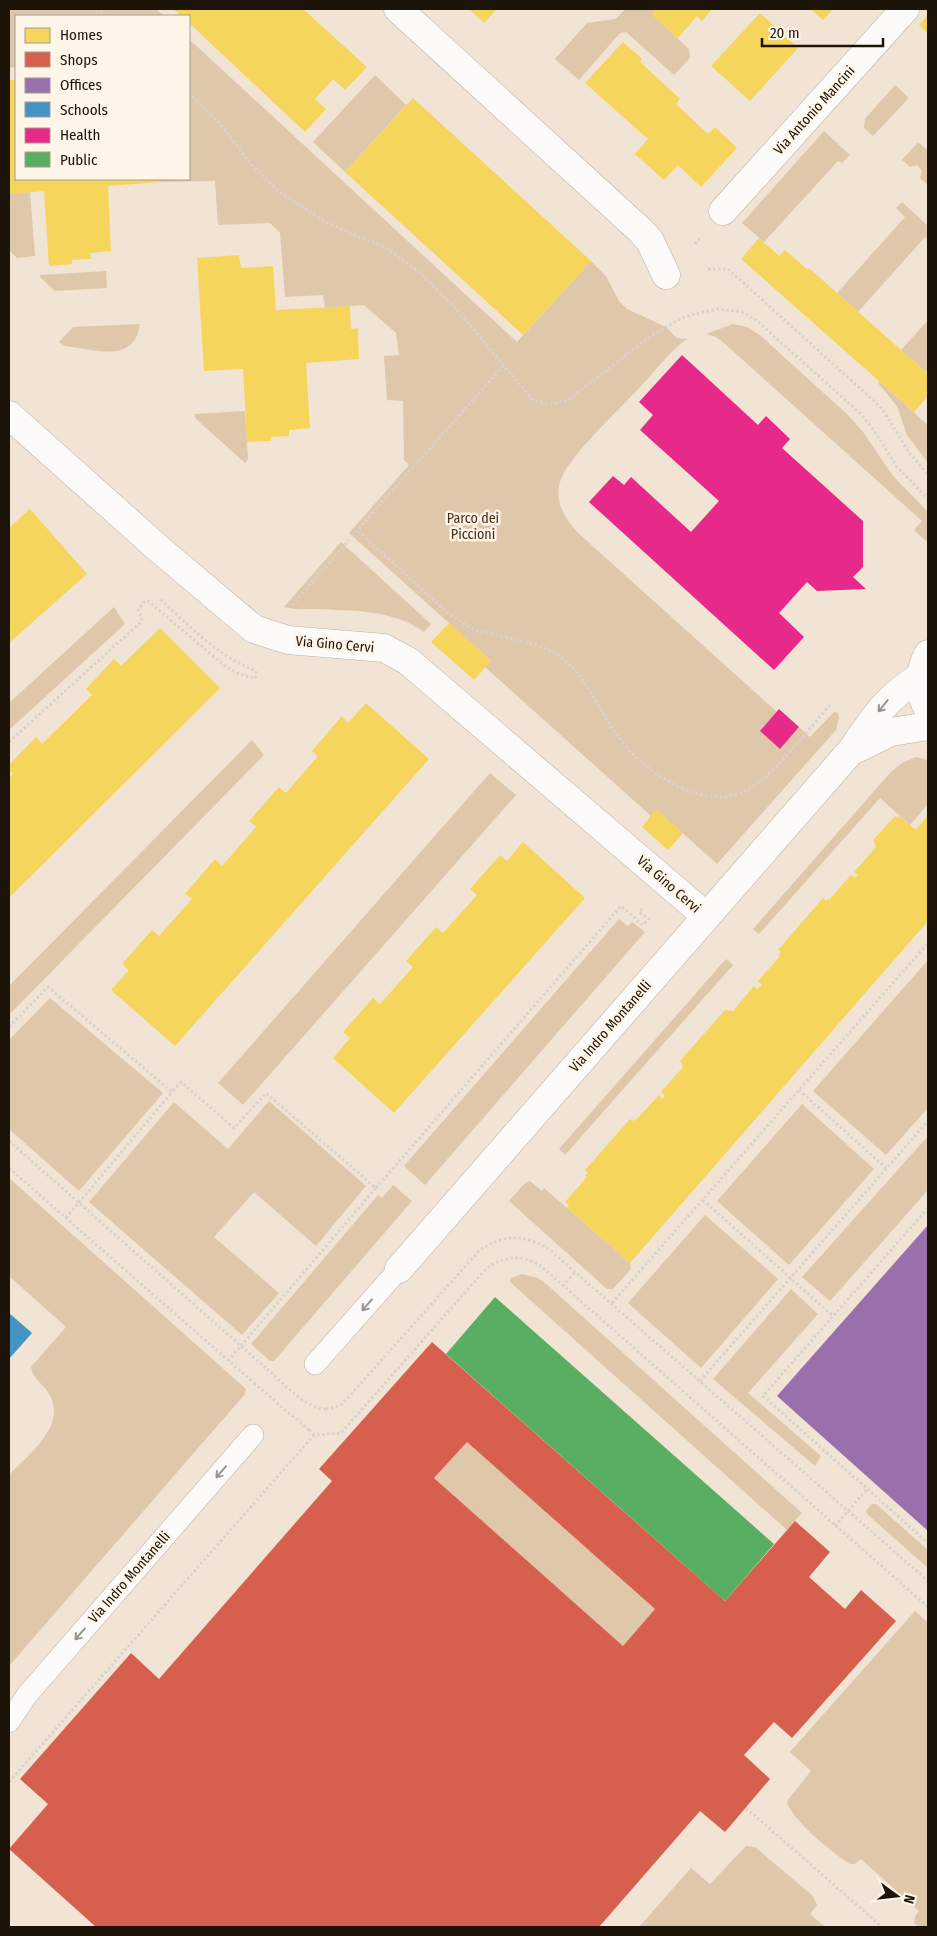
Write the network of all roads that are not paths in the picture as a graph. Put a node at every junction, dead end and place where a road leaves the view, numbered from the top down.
1 (398, 9) edge
2 (905, 9) edge
3 (723, 211) dead end
4 (666, 275) dead end
5 (9, 414) edge
6 (924, 665) edge
7 (928, 709) edge
8 (928, 726) edge
9 (850, 752) junction
10 (706, 916) junction
11 (399, 1269) joint
12 (315, 1364) dead end
13 (253, 1435) dead end
14 (9, 1722) edge

1 - 4 street
2 - 3 street, Via Antonio Mancini
5 - 10 street, Via Gino Cervi
6 - 7 street
6 -> 9 street
8 - 9 street, Via Indro Montanelli
9 - 10 street, Via Indro Montanelli
10 - 11 street, Via Indro Montanelli
11 -> 12 lane, Via Indro Montanelli
13 -> 14 lane, Via Indro Montanelli

